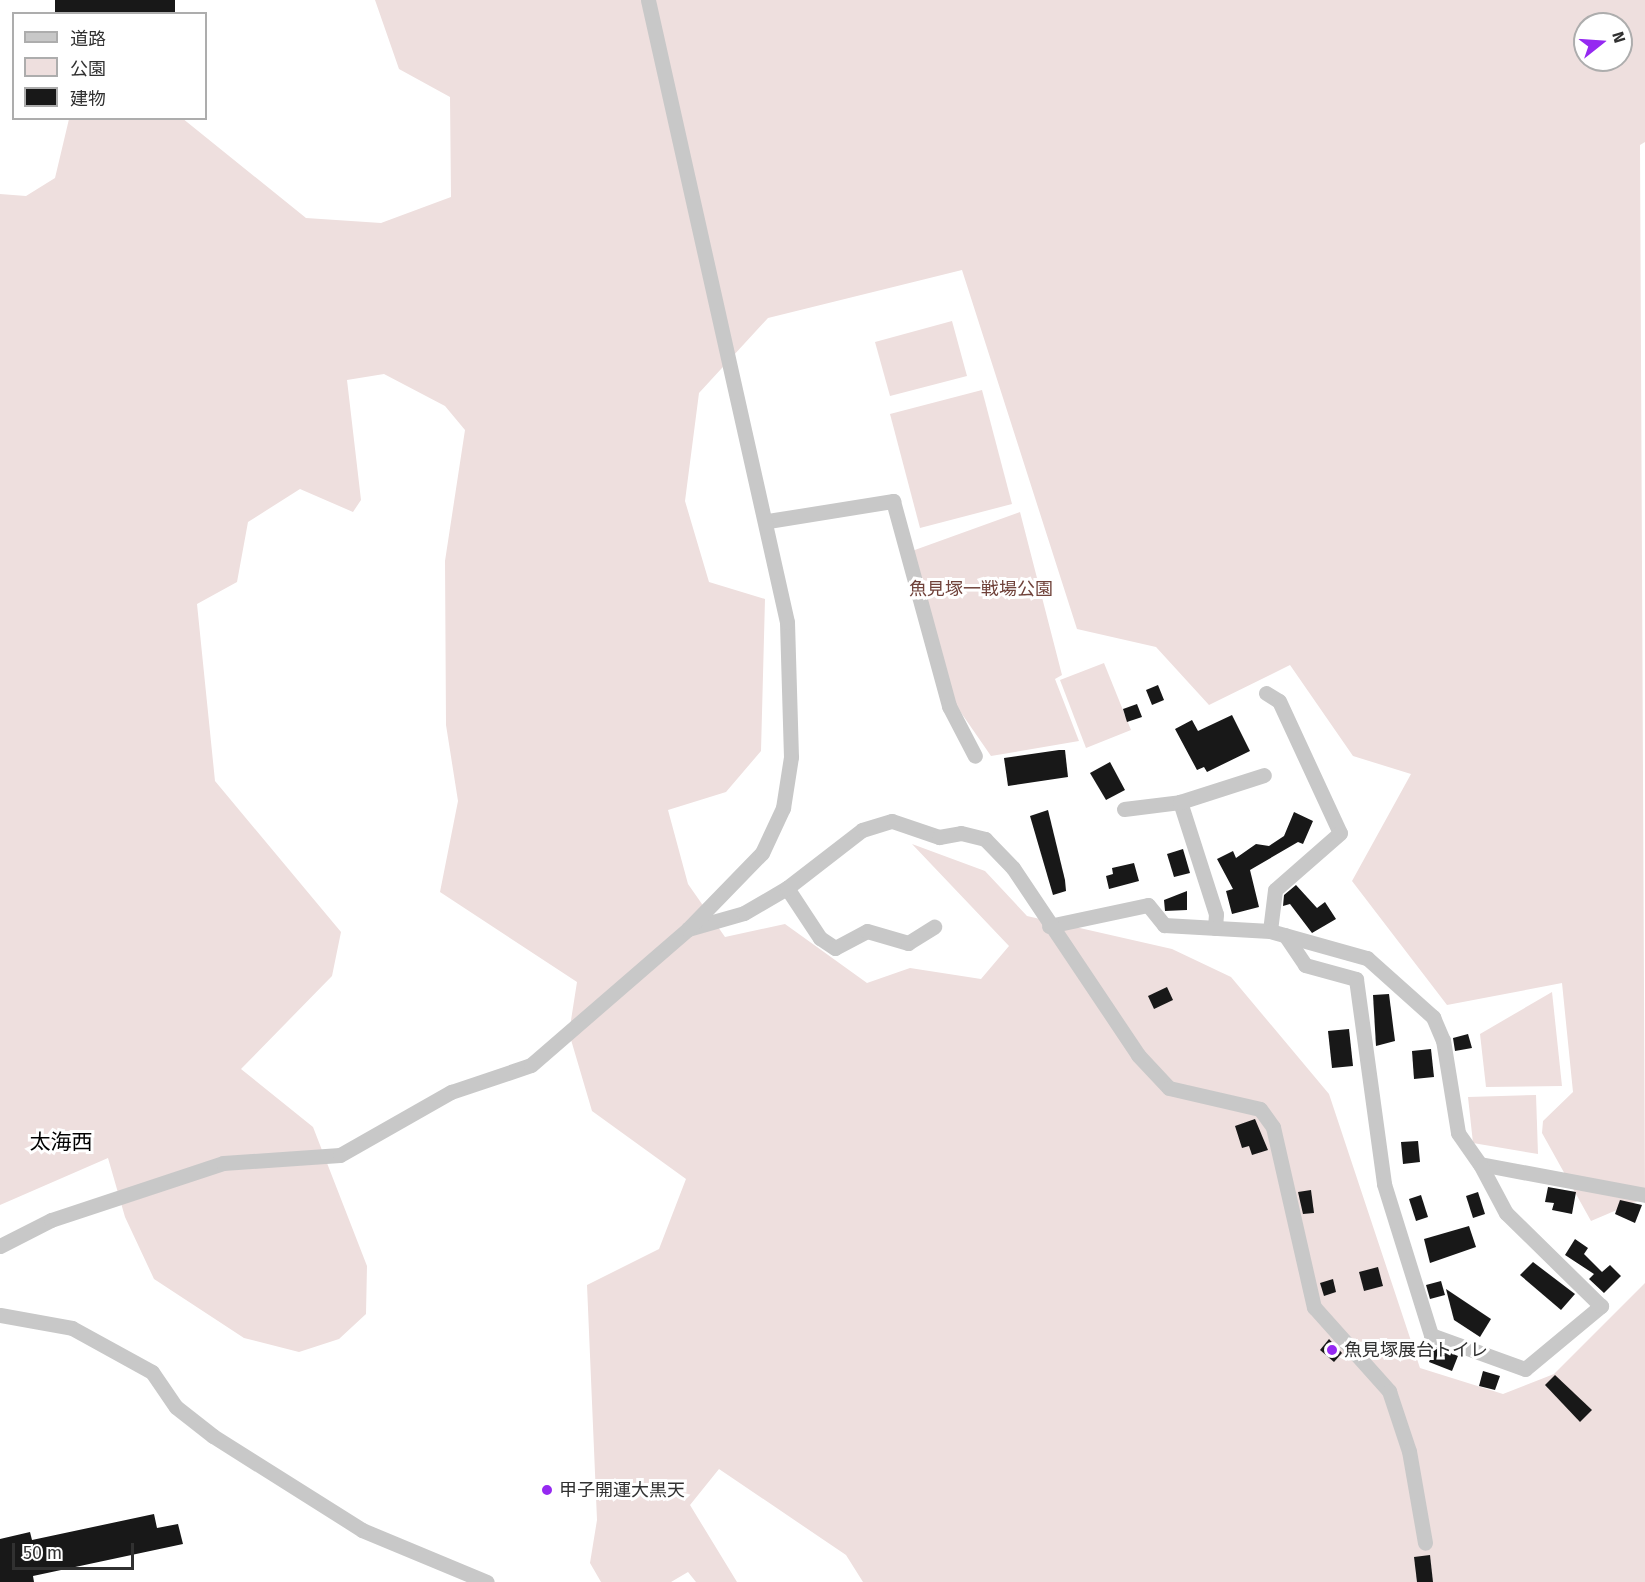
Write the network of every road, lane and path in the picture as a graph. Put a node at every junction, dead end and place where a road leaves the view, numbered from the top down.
1 (648, 0) edge
2 (768, 521) junction
3 (1266, 693) dead end
4 (975, 756) dead end
5 (1264, 775) dead end
6 (1180, 802) junction
7 (1124, 809) dead end
8 (787, 888) junction
9 (1049, 926) junction
10 (934, 927) dead end
11 (1215, 928) junction
12 (688, 929) junction
13 (1278, 933) junction
14 (1480, 1164) junction
15 (1645, 1195) edge
16 (0, 1246) edge
17 (0, 1315) edge
18 (1425, 1543) dead end
19 (487, 1582) edge

1 - 2 street
2 - 4 street
2 - 12 street
3 - 13 street
5 - 6 street
6 - 7 street
6 - 11 street
8 - 9 street
8 - 10 street
8 - 12 street
9 - 11 street
9 - 18 street
11 - 13 street
12 - 16 street
13 - 14 street
13 - 14 street
14 - 15 street
17 - 19 street

